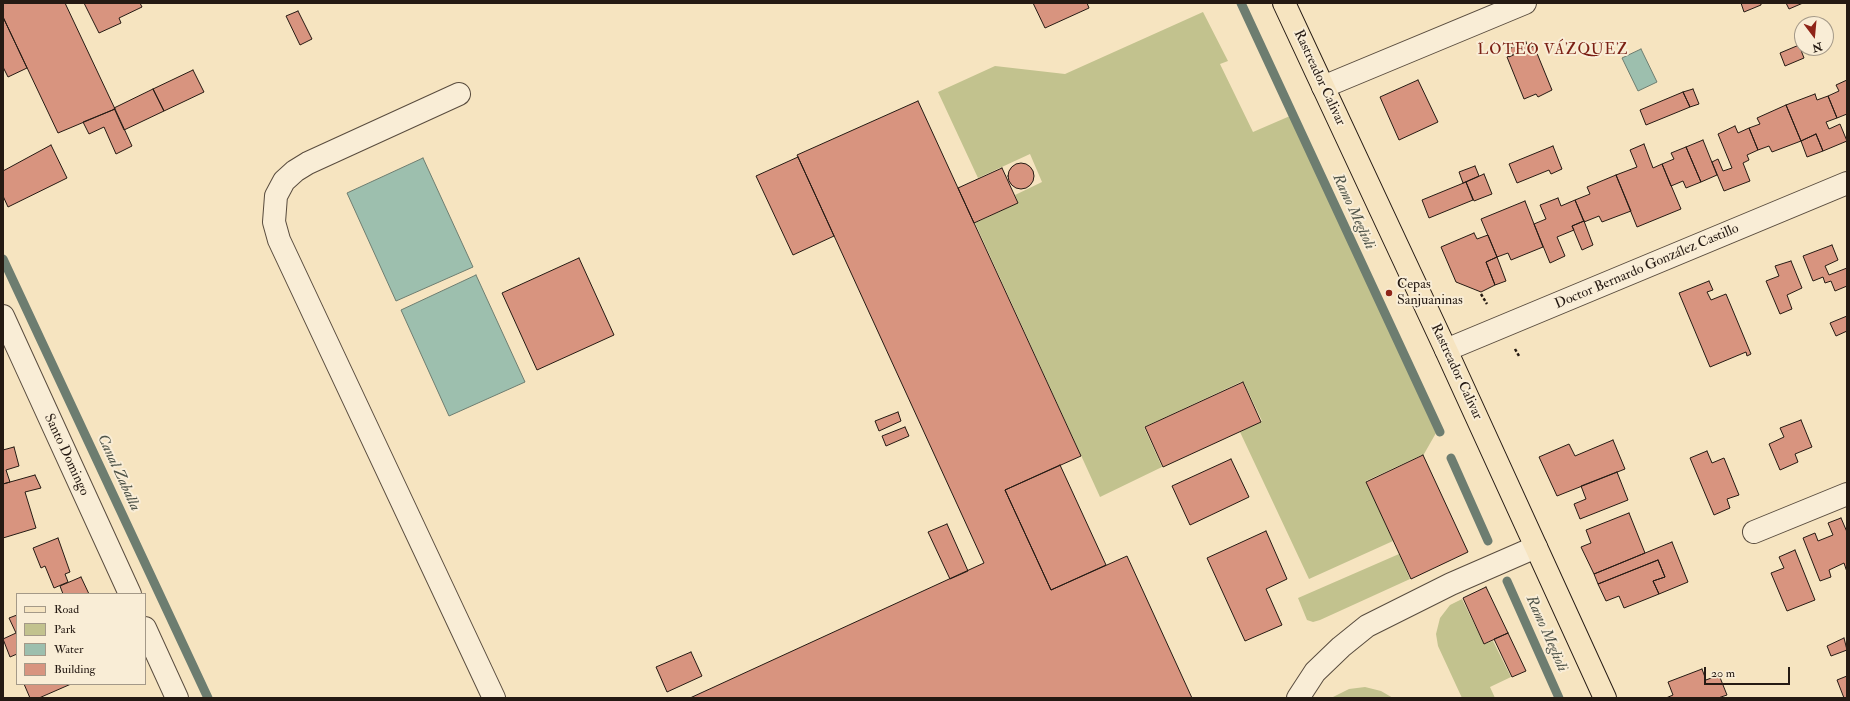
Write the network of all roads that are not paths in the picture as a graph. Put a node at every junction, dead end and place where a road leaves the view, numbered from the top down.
1 (1284, 3) edge
2 (1525, 3) edge
3 (1323, 87) junction
4 (459, 94) dead end
5 (1847, 183) edge
6 (3, 316) edge
7 (1446, 350) junction
8 (1847, 494) edge
9 (1754, 532) dead end
10 (1536, 547) junction
11 (130, 593) edge
12 (146, 630) edge
13 (177, 698) edge
14 (494, 698) edge
15 (1298, 698) edge
16 (1605, 698) edge

1 - 3 main road, Rastreador Calivar
2 - 3 street
3 - 7 main road, Rastreador Calivar
4 - 14 street
5 - 7 street, Doctor Bernardo González Castillo
6 - 11 street, Santo Domingo
7 - 10 main road, Rastreador Calivar
8 - 9 street
10 - 15 street
10 - 16 main road, Rastreador Calivar
12 - 13 street

